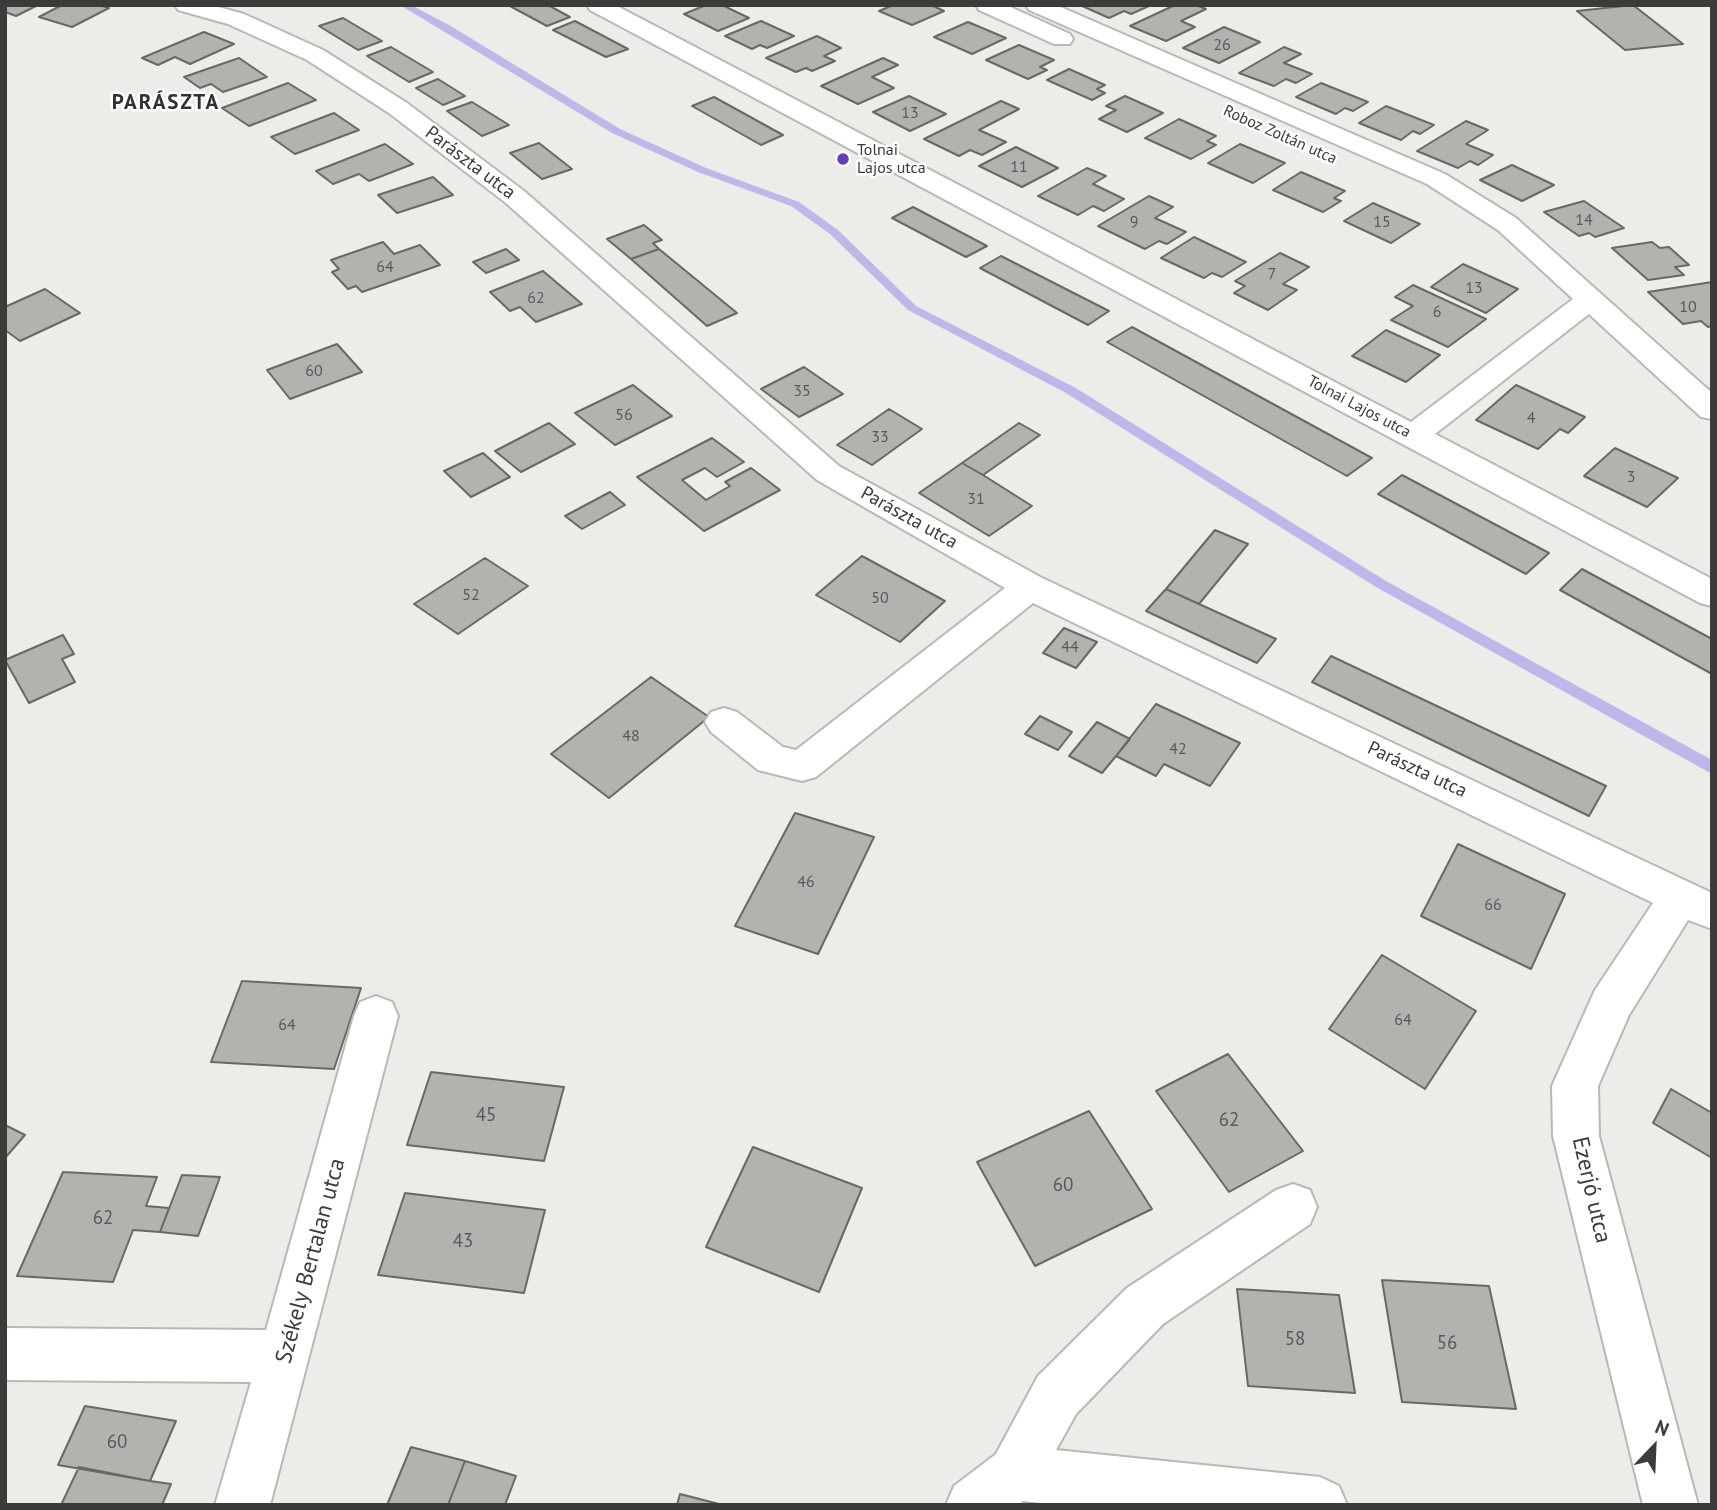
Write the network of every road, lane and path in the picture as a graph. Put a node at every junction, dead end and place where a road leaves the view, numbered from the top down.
1 (186, 5) edge
2 (598, 5) edge
3 (987, 5) edge
4 (1037, 5) edge
5 (1405, 191) dead end
6 (1441, 210) dead end
7 (1567, 276) junction
8 (1591, 299) junction
9 (1712, 410) edge
10 (1413, 436) junction
11 (1030, 587) junction
12 (1712, 594) edge
13 (724, 722) dead end
14 (1696, 904) edge
15 (376, 1016) dead end
16 (1293, 1207) dead end
17 (5, 1354) edge
18 (285, 1356) junction
19 (1015, 1473) junction
20 (242, 1505) edge
21 (972, 1505) edge
22 (1320, 1505) edge
23 (1671, 1505) edge

1 - 11 street, Parászta utca
2 - 10 street, Tolnai Lajos utca
3 - 5 street, Roboz Zoltán utca
4 - 7 street, Roboz Zoltán utca
6 - 7 street, Roboz Zoltán utca
7 - 8 street, Roboz Zoltán utca
8 - 9 street, Roboz Zoltán utca
8 - 10 street
10 - 12 street, Tolnai Lajos utca
11 - 13 street
11 - 14 street, Parászta utca
14 - 23 street, Ezerjó utca
15 - 18 street, Székely Bertalan utca
16 - 19 street
17 - 18 street
18 - 20 street, Székely Bertalan utca
19 - 21 street
19 - 22 street

